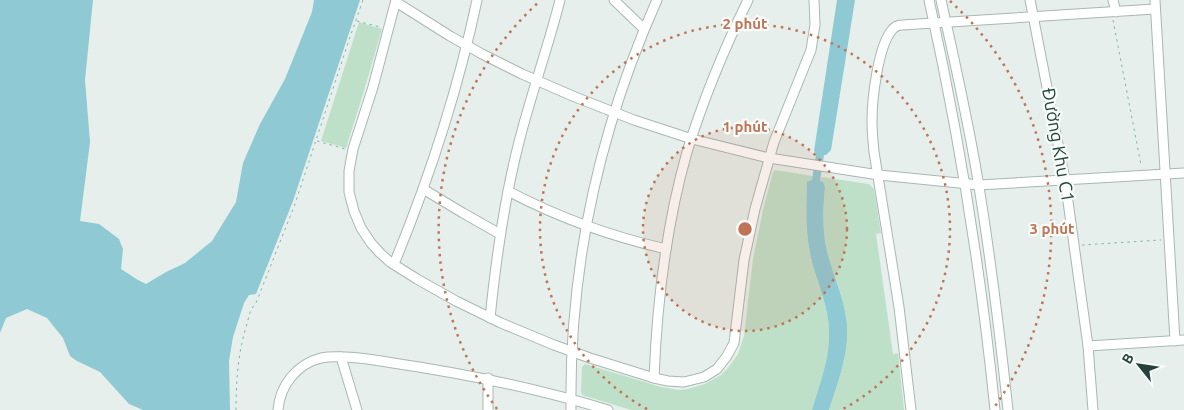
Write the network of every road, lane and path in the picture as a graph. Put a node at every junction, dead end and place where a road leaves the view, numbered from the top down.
1 (363, 0) edge
2 (477, 0) edge
3 (560, 0) edge
4 (614, 0) edge
5 (657, 0) edge
6 (748, 0) edge
7 (814, 0) edge
8 (929, 0) edge
9 (941, 0) edge
10 (1030, 0) edge
11 (1113, 0) edge
12 (396, 1) edge
13 (1155, 4) edge
14 (1114, 16) junction
15 (1034, 17) junction
16 (356, 20) junction
17 (946, 22) junction
18 (934, 23) junction
19 (384, 28) dead end
20 (644, 29) junction
21 (466, 45) junction
22 (537, 80) junction
23 (614, 112) junction
24 (692, 139) junction
25 (316, 141) junction
26 (348, 149) dead end
27 (769, 158) junction
28 (1142, 169) dead end
29 (1184, 174) edge
30 (1166, 175) junction
31 (879, 176) junction
32 (1065, 180) junction
33 (966, 184) junction
34 (979, 185) junction
35 (423, 189) junction
36 (508, 191) junction
37 (586, 226) junction
38 (500, 234) junction
39 (1162, 240) dead end
40 (1082, 245) dead end
41 (666, 249) junction
42 (394, 264) junction
43 (490, 318) junction
44 (1180, 340) edge
45 (1088, 346) junction
46 (572, 352) junction
47 (342, 357) junction
48 (488, 378) junction
49 (654, 378) junction
50 (571, 399) junction
51 (236, 410) edge
52 (278, 410) edge
53 (357, 410) edge
54 (488, 410) edge
55 (571, 410) edge
56 (608, 410) edge
57 (911, 410) edge
58 (995, 410) edge
59 (1008, 410) edge
60 (1094, 410) edge

1 - 16 path
2 - 21 street
3 - 22 street
4 - 20 street
5 - 20 street
6 - 24 street
7 - 27 street
8 - 18 street
9 - 17 street
10 - 15 street, Đường Khu C1
11 - 14 street
12 - 21 street
12 - 42 street
13 - 14 street
13 - 30 street
14 - 15 street
14 - 28 path
15 - 17 street
15 - 32 street, Đường Khu C1
16 - 19 path
16 - 25 path
17 - 18 street
17 - 34 street
18 - 31 street
18 - 33 street
20 - 23 street
21 - 22 street
21 - 35 street
22 - 23 street
22 - 36 street
23 - 24 street
23 - 37 street
24 - 27 street
24 - 41 street
25 - 26 path
25 - 51 path
27 - 31 street
27 - 49 street
29 - 30 street
30 - 32 street
30 - 44 street
31 - 33 street
31 - 57 street
32 - 34 street
32 - 45 street, Đường Khu C1
33 - 34 street
33 - 58 street
34 - 59 street
35 - 38 street
35 - 42 street
36 - 37 street
36 - 38 street
37 - 41 street
37 - 46 street
38 - 43 street
39 - 40 path
41 - 49 street
42 - 43 street
43 - 46 street
44 - 45 street
45 - 60 street, Đường Khu C1
46 - 49 street
46 - 50 street
47 - 48 street
47 - 52 street
47 - 53 street
48 - 50 street
48 - 54 street
50 - 55 street
50 - 56 street

